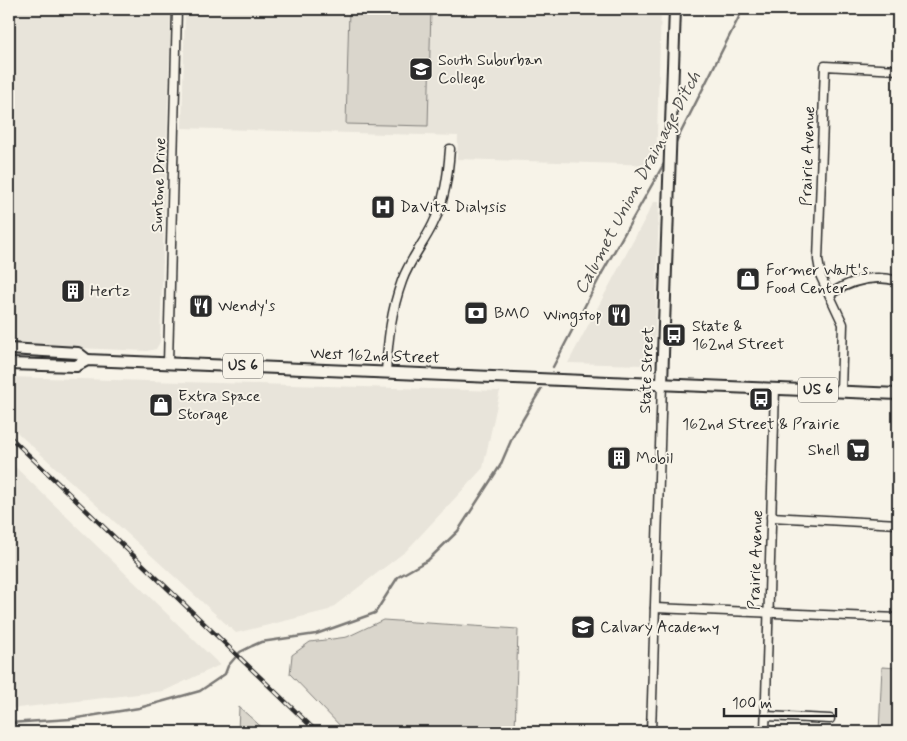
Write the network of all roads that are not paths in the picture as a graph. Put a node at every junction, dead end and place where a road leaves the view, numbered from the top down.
1 (177, 9) edge
2 (675, 9) edge
3 (898, 70) edge
4 (450, 149) dead end
5 (898, 281) edge
6 (830, 294) junction
7 (9, 349) edge
8 (87, 360) junction
9 (168, 362) junction
10 (9, 364) edge
11 (386, 372) junction
12 (662, 382) junction
13 (775, 388) junction
14 (841, 391) junction
15 (898, 394) edge
16 (771, 517) junction
17 (898, 524) edge
18 (655, 608) junction
19 (769, 613) junction
20 (898, 618) edge
21 (766, 716) junction
22 (830, 719) dead end
23 (651, 732) edge
24 (765, 732) edge

1 - 9 street, Suntone Drive
2 - 12 main road, State Street
3 - 6 street, Prairie Avenue
4 - 11 street
5 - 6 street
6 - 14 street, Prairie Avenue
7 - 8 main road, West 162nd Street / US 6
8 - 9 main road, West 162nd Street / US 6
8 - 10 main road, West 162nd Street / US 6
9 - 11 main road, West 162nd Street / US 6
11 - 12 main road, West 162nd Street / US 6
12 - 13 main road, US 6
12 - 18 street, State Street
13 - 14 main road, US 6
13 - 16 street, Prairie Avenue
14 - 15 main road, US 6
16 - 17 street
16 - 19 street, Prairie Avenue
18 - 19 street
18 - 23 street, State Street
19 - 20 street
19 - 21 street, Prairie Avenue
21 - 22 street
21 - 24 street, Prairie Avenue

